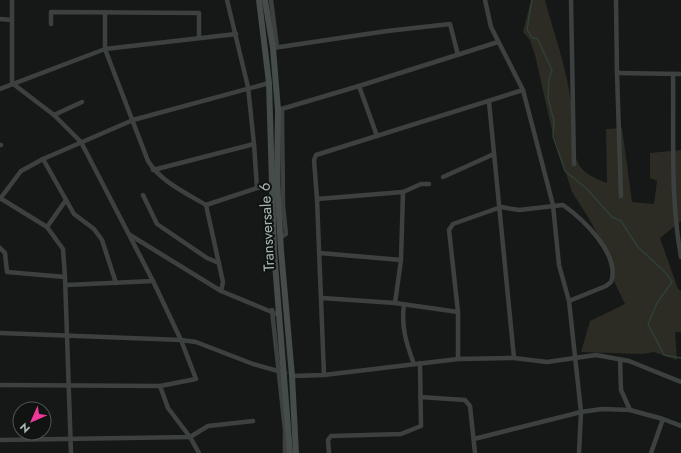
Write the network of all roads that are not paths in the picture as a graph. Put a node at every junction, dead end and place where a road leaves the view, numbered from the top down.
1 (12, 0) edge
2 (227, 0) edge
3 (259, 0) edge
4 (265, 0) edge
5 (272, 0) edge
6 (485, 0) edge
7 (571, 0) edge
8 (616, 0) edge
9 (105, 12) junction
10 (0, 19) edge
11 (12, 20) junction
12 (51, 24) dead end
13 (236, 34) junction
14 (199, 38) junction
15 (498, 42) junction
16 (275, 47) junction
17 (105, 49) junction
18 (458, 55) junction
19 (617, 73) junction
20 (673, 74) junction
21 (681, 74) edge
22 (12, 83) junction
23 (269, 83) junction
24 (359, 86) junction
25 (248, 87) junction
26 (0, 89) edge
27 (523, 90) junction
28 (82, 102) dead end
29 (489, 102) junction
30 (280, 109) junction
31 (54, 115) junction
32 (133, 120) junction
33 (377, 136) junction
34 (81, 142) junction
35 (254, 144) junction
36 (494, 154) junction
37 (43, 159) junction
38 (574, 164) dead end
39 (154, 170) junction
40 (674, 172) junction
41 (681, 172) edge
42 (443, 177) dead end
43 (429, 184) dead end
44 (271, 186) junction
45 (257, 188) junction
46 (403, 192) junction
47 (143, 195) dead end
48 (621, 196) dead end
49 (0, 198) edge
50 (318, 199) junction
51 (66, 200) junction
52 (206, 205) junction
53 (553, 205) junction
54 (501, 208) junction
55 (48, 226) junction
56 (128, 234) junction
57 (0, 248) edge
58 (320, 254) junction
59 (681, 257) edge
60 (401, 260) junction
61 (219, 262) junction
62 (65, 277) junction
63 (153, 281) junction
64 (116, 283) junction
65 (66, 285) junction
66 (221, 291) junction
67 (322, 298) junction
68 (568, 302) junction
69 (395, 303) junction
70 (404, 304) junction
71 (272, 310) junction
72 (458, 312) junction
73 (279, 315) junction
74 (0, 333) edge
75 (66, 334) junction
76 (181, 340) junction
77 (514, 358) junction
78 (458, 359) junction
79 (575, 359) junction
80 (620, 359) junction
81 (420, 363) junction
82 (414, 364) junction
83 (278, 370) junction
84 (285, 373) junction
85 (324, 375) junction
86 (292, 376) junction
87 (681, 382) edge
88 (68, 385) junction
89 (0, 386) edge
90 (160, 386) junction
91 (420, 397) junction
92 (630, 410) junction
93 (581, 412) junction
94 (663, 419) junction
95 (286, 420) junction
96 (253, 421) dead end
97 (681, 426) edge
98 (287, 429) junction
99 (190, 437) junction
100 (71, 439) junction
101 (474, 439) junction
102 (0, 440) edge
103 (71, 453) edge
104 (199, 453) edge
105 (285, 453) edge
106 (290, 453) edge
107 (296, 453) edge
108 (328, 453) edge
109 (475, 453) edge
110 (579, 453) edge
111 (651, 453) edge

1 - 11 street
2 - 13 street
3 - 23 main road, Transversale 6
4 - 16 main road, Transversale 6
5 - 16 street
6 - 15 street
7 - 38 street
8 - 19 street
9 - 12 street
9 - 14 street
9 - 17 street
10 - 11 street
11 - 22 street
13 - 14 street
13 - 25 street
14 - 17 street
15 - 18 street
15 - 27 street
16 - 18 street
16 - 30 main road, Transversale 6
17 - 22 street
17 - 32 street
18 - 24 street
19 - 20 street
19 - 48 street
20 - 21 street
20 - 40 street
22 - 26 street
22 - 31 street
23 - 25 street
23 - 44 main road, Transversale 6
24 - 30 street
24 - 33 street
25 - 32 street
25 - 35 street
27 - 29 street
27 - 53 street
28 - 31 street
29 - 33 street
29 - 36 street
30 - 86 main road, Transversale 6
31 - 34 street
32 - 34 street
32 - 39 street
33 - 50 street
34 - 37 street
34 - 56 street
35 - 39 street
35 - 45 street
36 - 42 street
36 - 54 street
37 - 49 street
37 - 51 street
39 - 52 street
40 - 41 street
40 - 59 street
43 - 46 street
44 - 45 street
44 - 73 main road, Transversale 6
45 - 52 street
46 - 50 street
46 - 60 street
47 - 61 street
49 - 55 street
50 - 58 street
51 - 55 street
51 - 64 street
52 - 61 street
53 - 54 street
53 - 68 street
53 - 68 street
54 - 72 street
54 - 77 street
55 - 62 street
56 - 63 street
56 - 66 street
57 - 62 street
58 - 60 street
58 - 67 street
60 - 69 street
61 - 66 street
62 - 65 street
63 - 64 street
63 - 76 street
64 - 65 street
65 - 75 street
66 - 71 street
67 - 69 street
67 - 85 street
68 - 79 street
69 - 70 street
70 - 72 street
70 - 82 street
71 - 73 street
71 - 83 street
72 - 78 street
73 - 84 main road, Transversale 6
74 - 75 street
75 - 76 street
75 - 88 street
76 - 83 street
76 - 90 street
77 - 78 street
77 - 79 street
78 - 81 street
79 - 80 street
79 - 93 street
80 - 87 street
80 - 92 street
81 - 82 street
81 - 91 street
82 - 85 street
83 - 84 street
83 - 95 street
84 - 95 main road, Transversale 6
85 - 86 street
86 - 107 main road, Transversale 6
88 - 89 street
88 - 90 street
88 - 100 street
90 - 99 street
91 - 101 street
91 - 108 street
92 - 93 street
92 - 94 street
93 - 101 street
93 - 110 street
94 - 97 street
94 - 111 street
95 - 98 main road, Transversale 6
96 - 99 street
98 - 105 street
98 - 106 main road, Transversale 6
99 - 100 street
99 - 104 street
100 - 102 street
100 - 103 street
101 - 109 street

